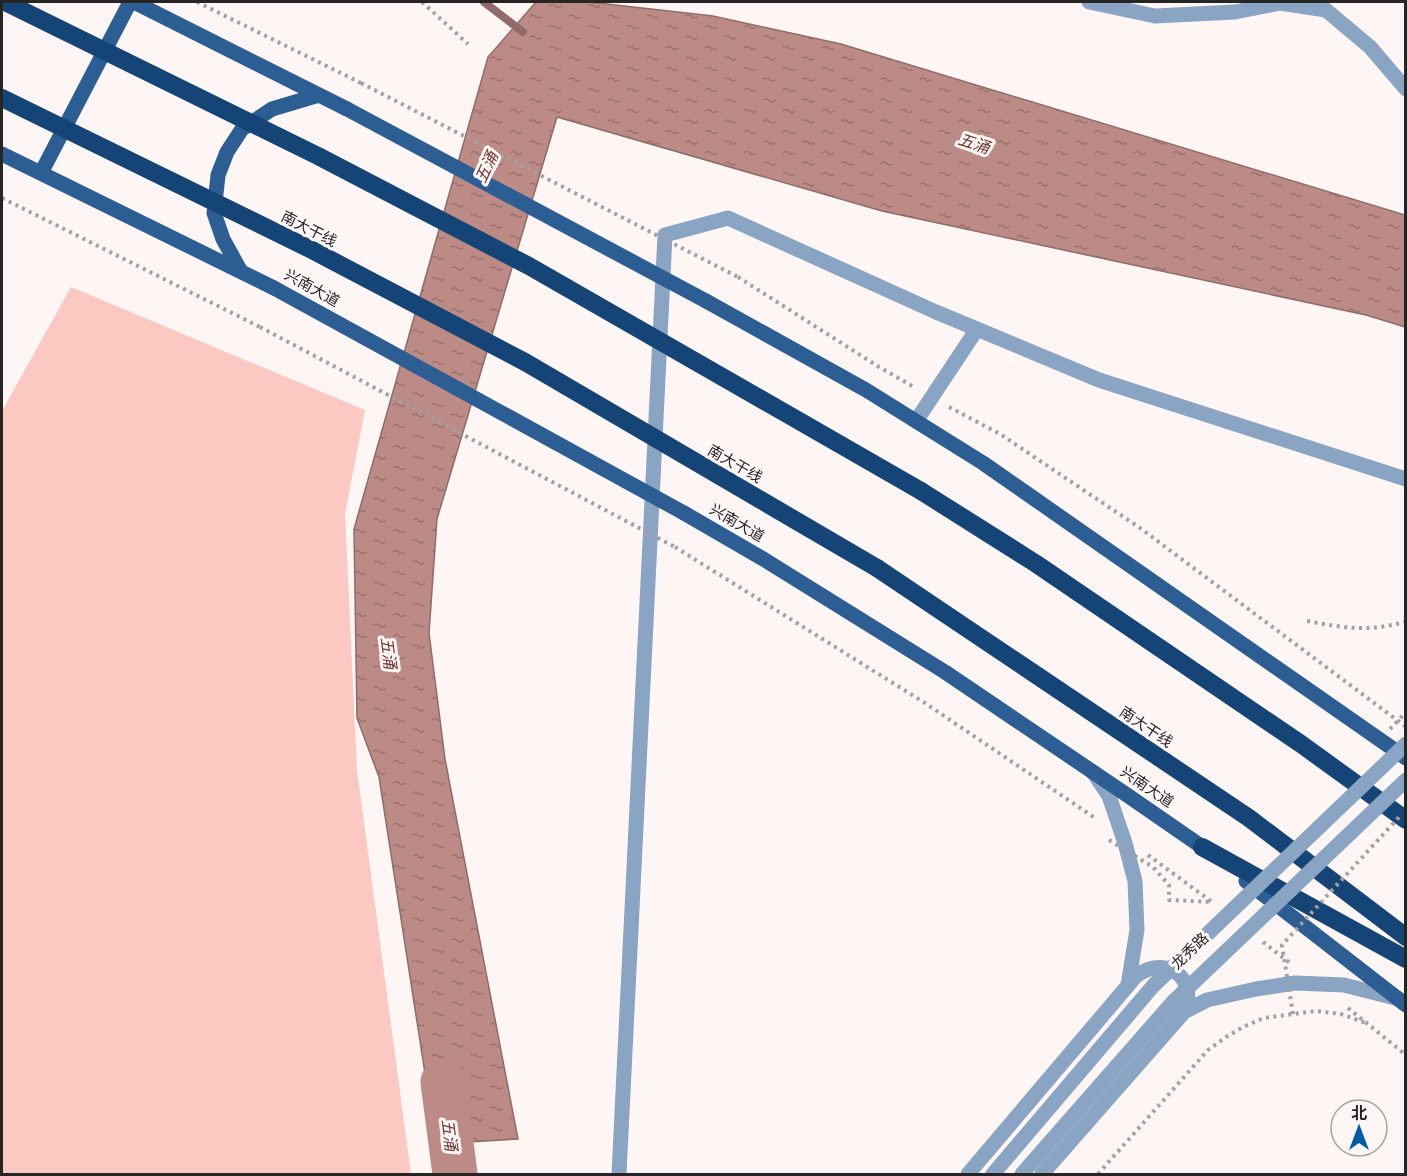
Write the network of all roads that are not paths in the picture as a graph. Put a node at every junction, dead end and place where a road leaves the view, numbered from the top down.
1 (5, 2) edge
2 (130, 2) edge
3 (134, 2) edge
4 (1089, 2) edge
5 (1406, 89) edge
6 (319, 95) junction
7 (2, 98) edge
8 (2, 154) edge
9 (41, 173) junction
10 (240, 270) junction
11 (977, 329) junction
12 (916, 421) junction
13 (1406, 479) edge
14 (1406, 744) edge
15 (1406, 758) edge
16 (1093, 772) junction
17 (1406, 780) edge
18 (1406, 819) edge
19 (1202, 847) junction
20 (1406, 937) edge
21 (1406, 958) edge
22 (1128, 986) junction
23 (1402, 1002) edge
24 (1184, 1012) junction
25 (619, 1174) edge
26 (968, 1174) edge
27 (993, 1174) edge
28 (1022, 1174) edge
29 (1042, 1174) edge

1 - 18 highway, bridge
2 - 9 main road
3 - 6 main road
4 - 5 street
6 - 10 main road
6 - 12 main road, bridge
7 - 20 highway, 南大干线, bridge
8 - 9 main road, 兴南大道
9 - 10 main road, 兴南大道
10 - 16 main road, 兴南大道, bridge
11 - 12 street
11 - 13 street
11 - 25 street
12 - 15 main road
14 - 27 street, 龙秀路, bridge
16 - 19 main road, 兴南大道
16 - 22 street
17 - 28 street, 龙秀路, bridge
19 - 21 highway
19 - 23 main road, 兴南大道
22 - 24 street
22 - 26 street
23 - 24 street
24 - 29 street

